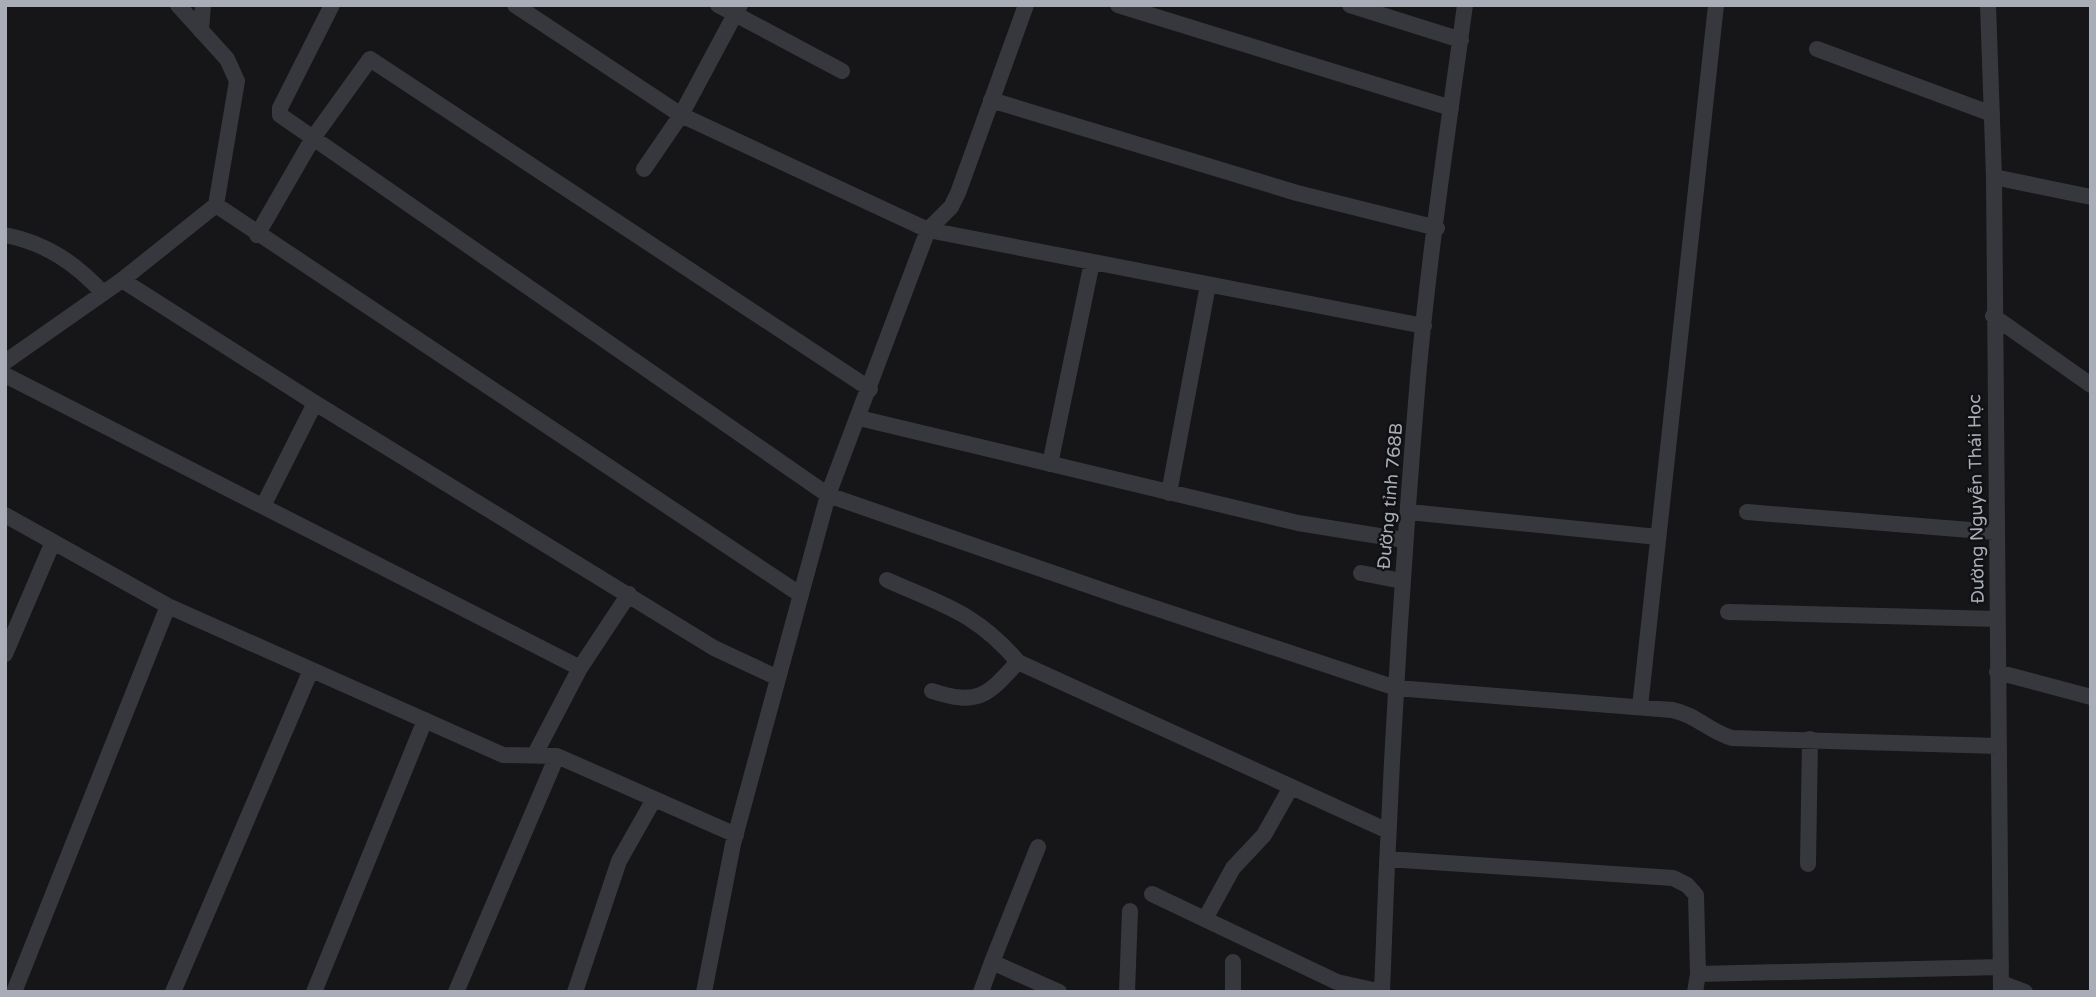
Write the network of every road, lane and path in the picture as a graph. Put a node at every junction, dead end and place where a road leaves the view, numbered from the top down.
1 (178, 5) edge
2 (203, 5) edge
3 (332, 5) edge
4 (515, 5) edge
5 (718, 5) edge
6 (1118, 5) edge
7 (1350, 5) edge
8 (1465, 5) edge
9 (1716, 5) edge
10 (1988, 5) edge
11 (1025, 6) edge
12 (737, 11) edge
13 (201, 31) junction
14 (1461, 40) junction
15 (1817, 49) dead end
16 (842, 71) dead end
17 (991, 100) junction
18 (1451, 108) junction
19 (1992, 114) junction
20 (681, 115) junction
21 (313, 138) junction
22 (644, 169) dead end
23 (1994, 177) junction
24 (2091, 197) edge
25 (216, 205) junction
26 (1437, 228) junction
27 (928, 230) junction
28 (5, 235) edge
29 (257, 235) junction
30 (1092, 262) junction
31 (122, 280) junction
32 (1208, 285) junction
33 (103, 293) junction
34 (1993, 316) junction
35 (1424, 326) junction
36 (5, 362) edge
37 (5, 374) edge
38 (2091, 385) edge
39 (870, 389) junction
40 (315, 403) junction
41 (859, 418) junction
42 (1050, 464) junction
43 (1168, 494) junction
44 (828, 495) junction
45 (263, 506) junction
46 (1409, 512) junction
47 (1747, 512) dead end
48 (5, 515) edge
49 (1995, 532) junction
50 (1658, 537) junction
51 (1405, 540) junction
52 (53, 542) junction
53 (1361, 573) dead end
54 (887, 580) dead end
55 (1402, 580) junction
56 (629, 594) junction
57 (801, 596) junction
58 (168, 606) junction
59 (1728, 612) dead end
60 (1997, 619) junction
61 (5, 654) edge
62 (1018, 662) junction
63 (580, 668) junction
64 (311, 670) junction
65 (1997, 672) junction
66 (778, 678) junction
67 (1396, 688) junction
68 (932, 691) dead end
69 (2091, 697) edge
70 (1640, 707) junction
71 (425, 720) junction
72 (1810, 739) junction
73 (1998, 746) junction
74 (535, 754) junction
75 (557, 756) junction
76 (1291, 787) junction
77 (653, 801) junction
78 (1388, 831) junction
79 (736, 835) junction
80 (1038, 847) dead end
81 (1387, 859) junction
82 (1808, 864) dead end
83 (1152, 894) dead end
84 (1130, 911) dead end
85 (1205, 919) junction
86 (992, 962) junction
87 (1233, 962) dead end
88 (1015, 971) junction
89 (1698, 974) junction
90 (2001, 980) edge
91 (14, 992) edge
92 (173, 992) edge
93 (314, 992) edge
94 (456, 992) edge
95 (575, 992) edge
96 (704, 992) edge
97 (981, 992) edge
98 (1019, 992) edge
99 (1059, 992) edge
100 (1127, 992) edge
101 (1233, 992) edge
102 (1382, 992) edge
103 (1695, 992) edge
104 (2025, 992) edge

1 - 13 street
2 - 13 street
3 - 21 street
4 - 20 street
5 - 12 street
6 - 18 street
7 - 14 street
8 - 14 street, Đường tỉnh 768B
9 - 50 street
10 - 19 street, Đường Nguyễn Thái Học
11 - 17 street
12 - 16 street
12 - 20 street
13 - 25 street
14 - 18 street, Đường tỉnh 768B
15 - 19 street
17 - 26 street
17 - 27 street
18 - 26 street, Đường tỉnh 768B
19 - 23 street, Đường Nguyễn Thái Học
20 - 22 street
20 - 27 street
21 - 29 street
21 - 39 street
21 - 44 street
23 - 24 street
23 - 34 street, Đường Nguyễn Thái Học
25 - 29 street
25 - 31 street
26 - 35 street, Đường tỉnh 768B
27 - 30 street
27 - 39 street
28 - 33 street
29 - 57 street
30 - 32 street
30 - 42 street
31 - 33 street
31 - 40 street
32 - 35 street
32 - 43 street
33 - 36 street
34 - 38 street
34 - 49 street, Đường Nguyễn Thái Học
35 - 46 street, Đường tỉnh 768B
37 - 45 street
39 - 41 street
40 - 45 street
40 - 56 street
41 - 42 street
41 - 44 street
42 - 43 street
43 - 51 street
44 - 57 street
44 - 67 street
45 - 63 street
46 - 50 street
46 - 51 street, Đường tỉnh 768B
47 - 49 street
48 - 52 street
49 - 60 street, Đường Nguyễn Thái Học
50 - 70 street
51 - 55 street, Đường tỉnh 768B
52 - 58 street
52 - 61 street
53 - 55 street
54 - 62 street
55 - 67 street, Đường tỉnh 768B
56 - 63 street
56 - 66 street
57 - 66 street
58 - 64 street
58 - 91 street
59 - 60 street
60 - 65 street, Đường Nguyễn Thái Học
62 - 68 street
62 - 76 street
63 - 74 street
64 - 71 street
64 - 92 street
65 - 69 street
65 - 73 street, Đường Nguyễn Thái Học
66 - 79 street
67 - 70 street
67 - 78 street, Đường tỉnh 768B
70 - 72 street
71 - 74 street
71 - 93 street
72 - 73 street
72 - 82 street
73 - 90 street, Đường Nguyễn Thái Học
74 - 75 street
75 - 77 street
75 - 94 street
76 - 78 street
76 - 85 street
77 - 79 street
77 - 95 street
78 - 81 street, Đường tỉnh 768B
79 - 96 street
80 - 86 street
81 - 89 street
81 - 102 street, Đường tỉnh 768B
83 - 85 street
84 - 100 street
85 - 102 street
86 - 88 street
86 - 97 street
87 - 101 street
88 - 98 street
88 - 99 street
89 - 90 street
89 - 103 street
90 - 104 street

